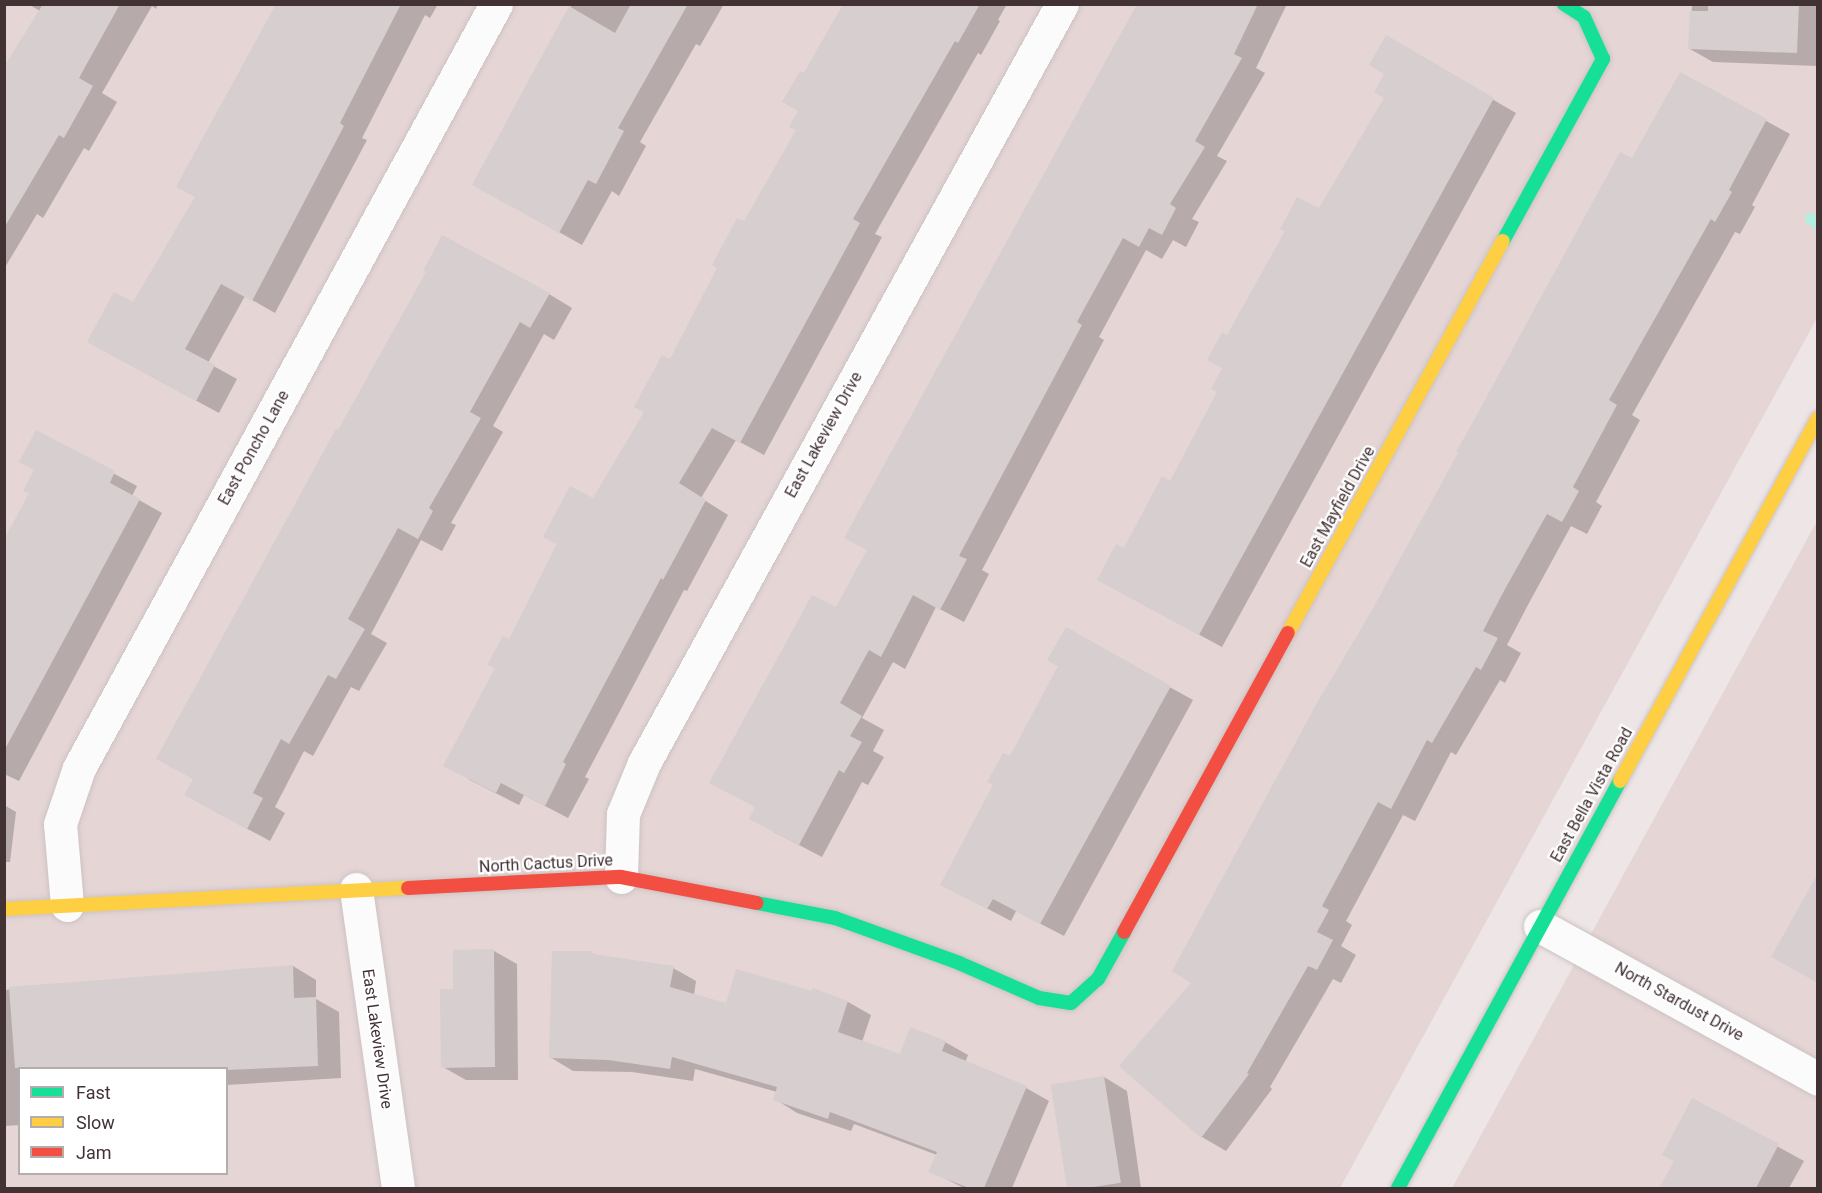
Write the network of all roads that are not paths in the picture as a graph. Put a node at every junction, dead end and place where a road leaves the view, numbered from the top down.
1 (496, 4) edge
2 (1062, 4) edge
3 (1564, 4) edge
4 (1818, 418) edge
5 (621, 877) junction
6 (356, 889) junction
7 (66, 905) junction
8 (4, 909) edge
9 (1540, 926) junction
10 (1071, 1003) joint
11 (1818, 1079) edge
12 (398, 1188) edge
13 (1398, 1188) edge

1 - 7 street, East Poncho Lane
2 - 5 street, East Lakeview Drive
3 - 10 street, East Mayfield Drive
4 - 9 street, East Bella Vista Road
5 - 6 street, North Cactus Drive
5 - 10 street, North Cactus Drive
6 - 7 street, North Cactus Drive
6 - 12 street, East Lakeview Drive
7 - 8 street, North Cactus Drive
9 - 11 street, North Stardust Drive
9 - 13 street, East Bella Vista Road

